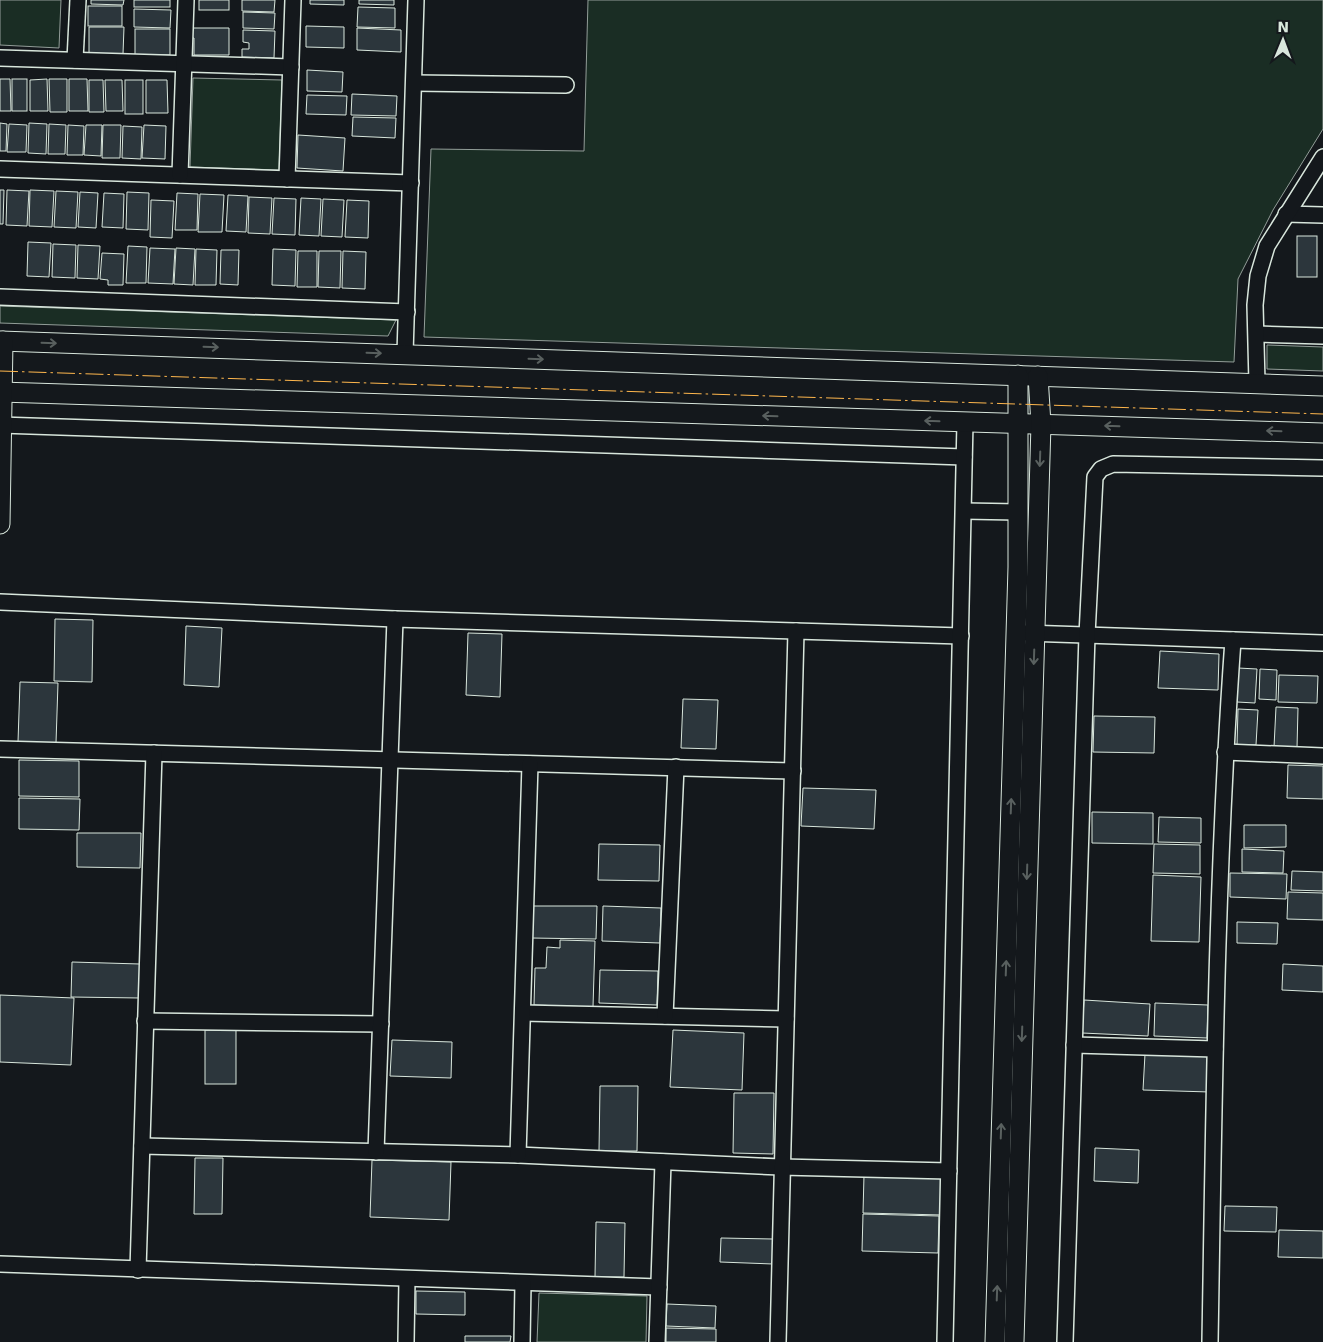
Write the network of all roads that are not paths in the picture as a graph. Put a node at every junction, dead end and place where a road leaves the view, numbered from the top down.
1 (78, 0) edge
2 (186, 0) edge
3 (293, 0) edge
4 (416, 0) edge
5 (0, 58) edge
6 (75, 60) junction
7 (184, 64) junction
8 (291, 68) junction
9 (414, 83) junction
10 (566, 85) dead end
11 (1323, 157) edge
12 (0, 170) edge
13 (180, 175) junction
14 (287, 179) junction
15 (411, 183) junction
16 (1286, 214) junction
17 (1323, 215) edge
18 (0, 297) edge
19 (407, 312) junction
20 (1257, 334) junction
21 (1323, 336) edge
22 (2, 341) edge
23 (405, 354) junction
24 (1018, 375) junction
25 (1038, 376) junction
26 (1257, 384) junction
27 (1323, 386) edge
28 (1, 392) edge
29 (965, 422) junction
30 (1020, 423) junction
31 (1041, 424) junction
32 (1, 425) edge
33 (1323, 433) edge
34 (964, 457) junction
35 (1323, 468) edge
36 (964, 511) junction
37 (1018, 512) junction
38 (0, 524) edge
39 (0, 602) edge
40 (395, 619) junction
41 (796, 632) junction
42 (1025, 633) junction
43 (1087, 635) junction
44 (961, 636) junction
45 (1233, 640) junction
46 (1323, 643) edge
47 (0, 750) edge
48 (1225, 752) junction
49 (154, 754) junction
50 (1323, 756) edge
51 (390, 760) junction
52 (530, 764) junction
53 (676, 767) junction
54 (793, 770) junction
55 (523, 1013) junction
56 (665, 1016) junction
57 (786, 1019) junction
58 (145, 1021) junction
59 (381, 1024) junction
60 (1074, 1045) junction
61 (1215, 1049) junction
62 (142, 1146) junction
63 (376, 1152) junction
64 (518, 1155) junction
65 (662, 1162) junction
66 (781, 1167) junction
67 (950, 1171) junction
68 (0, 1264) edge
69 (138, 1270) junction
70 (407, 1279) junction
71 (523, 1284) junction
72 (658, 1287) junction
73 (406, 1342) edge
74 (522, 1342) edge
75 (657, 1342) edge
76 (778, 1342) edge
77 (945, 1342) edge
78 (995, 1342) edge
79 (1014, 1342) edge
80 (1065, 1342) edge
81 (1210, 1342) edge

1 - 6 street
2 - 7 street
3 - 8 street
4 - 9 street
5 - 6 street
6 - 7 street
7 - 8 street
7 - 13 street
8 - 14 street
9 - 10 street
9 - 15 street
11 - 16 street
12 - 13 street
13 - 14 street
14 - 15 street
15 - 19 street
16 - 17 street
16 - 20 street
18 - 19 street
19 - 23 street
20 - 21 street
20 - 26 street
22 -> 23 street
22 - 28 street
23 -> 24 street
24 - 25 street
24 - 30 street
25 - 26 street
25 - 31 street
26 - 27 street
29 -> 28 street
28 - 32 street
29 - 30 street
29 - 34 street
30 - 31 street
30 - 37 street
33 -> 31 street
31 -> 42 street
32 - 34 street
32 - 38 street
34 - 36 street
35 - 43 street
36 - 37 street
36 - 44 street
37 - 42 street
39 - 40 street
40 - 41 street
40 - 51 street
41 - 44 street
41 - 54 street
42 - 43 street
78 -> 42 street
42 -> 79 street
43 - 45 street
43 - 60 street
44 - 67 street
45 - 46 street
45 - 48 street
47 - 49 street
48 - 50 street
48 - 61 street
49 - 51 street
49 - 58 street
51 - 52 street
51 - 59 street
52 - 53 street
52 - 55 street
53 - 54 street
53 - 56 street
54 - 57 street
55 - 56 street
55 - 64 street
56 - 57 street
57 - 66 street
58 - 59 street
58 - 62 street
59 - 63 street
60 - 61 street
60 - 80 street
61 - 81 street
62 - 63 street
62 - 69 street
63 - 64 street
64 - 65 street
65 - 66 street
65 - 72 street
66 - 67 street
66 - 76 street
67 - 77 street
68 - 69 street
69 - 70 street
70 - 71 street
70 - 73 street
71 - 72 street
71 - 74 street
72 - 75 street

